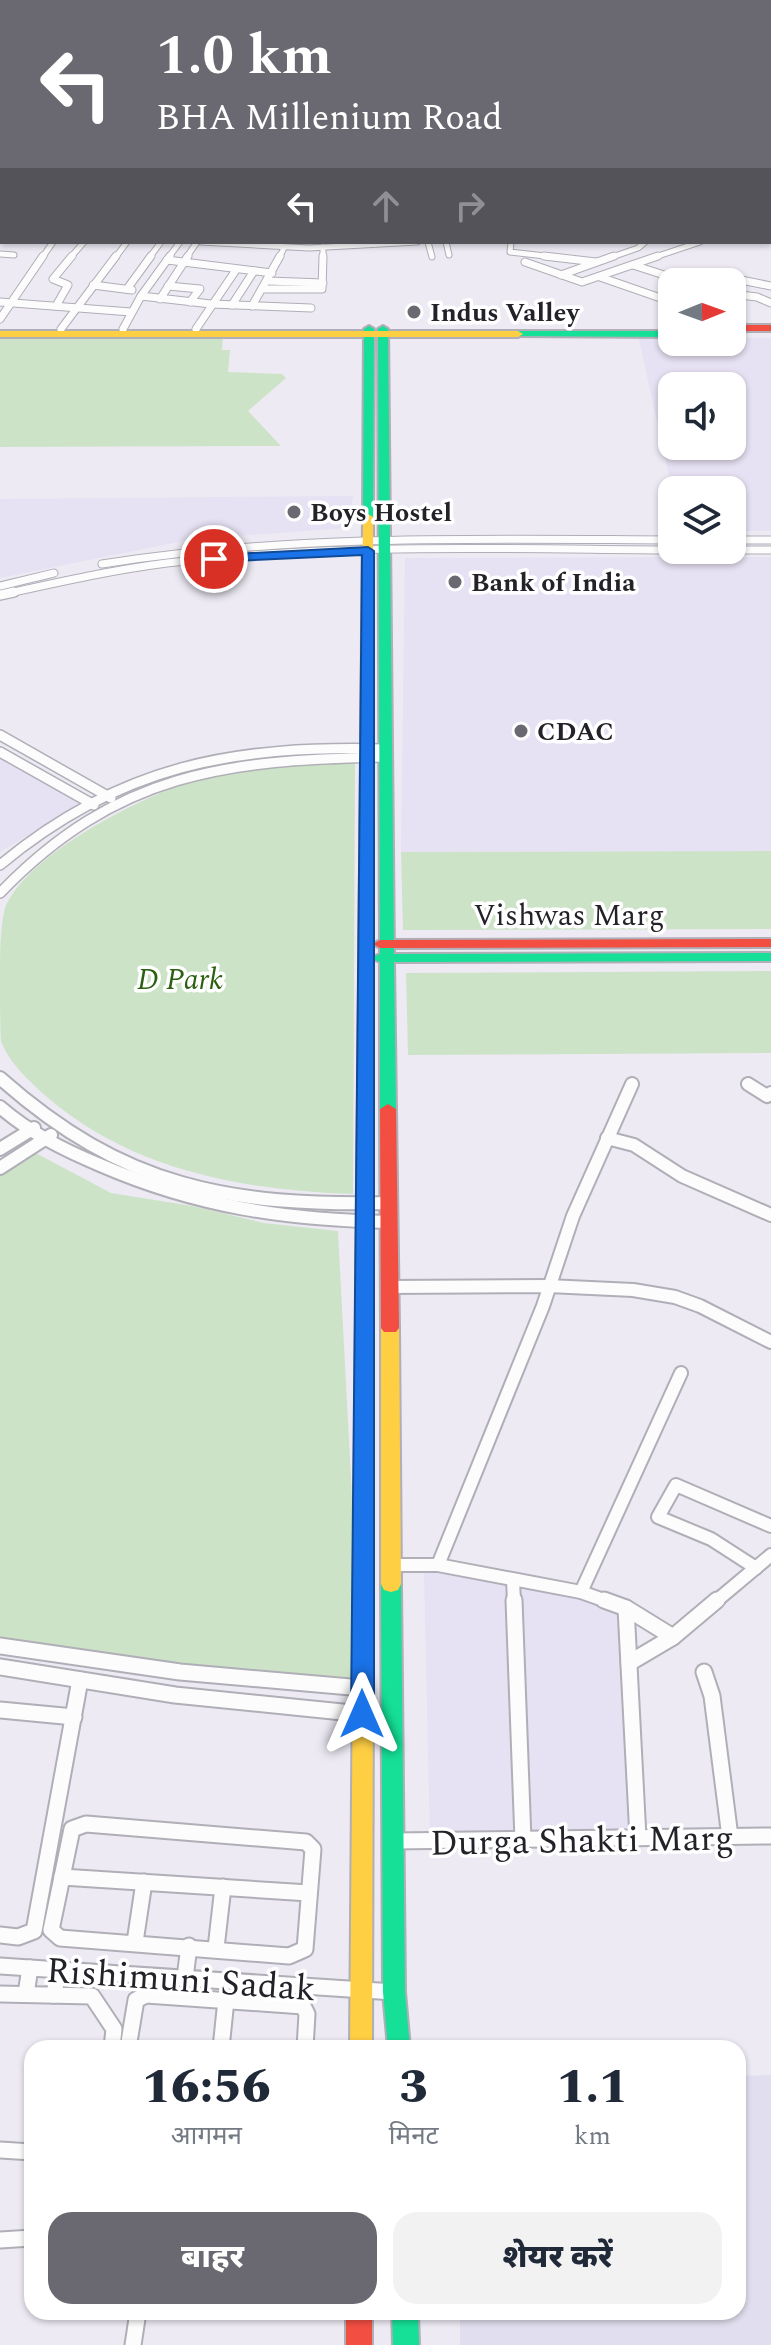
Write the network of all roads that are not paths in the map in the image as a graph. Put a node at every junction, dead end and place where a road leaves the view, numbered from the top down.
1 (52, 244) edge
2 (82, 244) edge
3 (125, 244) edge
4 (160, 244) edge
5 (179, 244) edge
6 (198, 244) edge
7 (239, 244) edge
8 (382, 244) edge
9 (429, 244) edge
10 (446, 244) edge
11 (511, 244) edge
12 (641, 244) edge
13 (694, 244) edge
14 (313, 245) edge
15 (279, 246) edge
16 (323, 247) junction
17 (0, 254) edge
18 (621, 254) junction
19 (14, 255) dead end
20 (449, 255) dead end
21 (432, 257) dead end
22 (167, 260) junction
23 (642, 261) junction
24 (525, 262) dead end
25 (596, 262) junction
26 (184, 263) junction
27 (632, 265) junction
28 (236, 270) junction
29 (254, 271) junction
30 (272, 273) junction
31 (658, 273) edge
32 (561, 275) junction
33 (600, 277) junction
34 (268, 281) junction
35 (746, 281) edge
36 (323, 283) junction
37 (93, 285) junction
38 (168, 286) junction
39 (771, 286) edge
40 (127, 289) junction
41 (264, 289) junction
42 (143, 294) junction
43 (746, 296) edge
44 (658, 297) edge
45 (160, 299) junction
46 (318, 301) dead end
47 (0, 302) edge
48 (190, 302) junction
49 (10, 303) junction
50 (254, 303) junction
51 (771, 303) edge
52 (211, 304) junction
53 (232, 305) junction
54 (56, 306) junction
55 (76, 308) junction
56 (311, 308) dead end
57 (131, 312) junction
58 (0, 323) edge
59 (61, 329) junction
60 (123, 329) junction
61 (196, 329) junction
62 (658, 331) edge
63 (746, 331) edge
64 (771, 331) edge
65 (376, 332) junction
66 (658, 540) edge
67 (746, 540) edge
68 (771, 540) edge
69 (376, 546) junction
70 (658, 550) edge
71 (746, 550) edge
72 (771, 550) edge
73 (0, 586) edge
74 (0, 595) edge
75 (0, 735) edge
76 (0, 752) edge
77 (367, 753) junction
78 (386, 753) junction
79 (106, 795) junction
80 (91, 803) junction
81 (121, 804) junction
82 (105, 811) junction
83 (0, 865) edge
84 (0, 893) edge
85 (771, 943) edge
86 (366, 951) junction
87 (387, 951) junction
88 (771, 957) edge
89 (0, 1078) edge
90 (632, 1084) dead end
91 (748, 1084) dead end
92 (771, 1093) edge
93 (0, 1107) edge
94 (47, 1118) junction
95 (61, 1127) junction
96 (31, 1130) junction
97 (607, 1138) junction
98 (45, 1139) junction
99 (0, 1149) edge
100 (0, 1168) edge
101 (365, 1203) junction
102 (390, 1203) junction
103 (771, 1215) edge
104 (364, 1222) junction
105 (391, 1222) junction
106 (548, 1286) junction
107 (389, 1287) junction
108 (771, 1342) edge
109 (681, 1373) dead end
110 (771, 1526) edge
111 (771, 1555) edge
112 (391, 1565) junction
113 (438, 1565) junction
114 (756, 1568) junction
115 (513, 1580) junction
116 (581, 1592) junction
117 (626, 1608) junction
118 (673, 1637) junction
119 (0, 1646) edge
120 (629, 1663) junction
121 (0, 1667) edge
122 (704, 1672) dead end
123 (80, 1680) junction
124 (362, 1688) junction
125 (0, 1710) edge
126 (362, 1714) junction
127 (74, 1717) junction
128 (770, 1834) edge
129 (730, 1837) junction
130 (638, 1838) junction
131 (523, 1840) junction
132 (393, 1841) junction
133 (62, 1877) junction
134 (144, 1882) junction
135 (223, 1887) junction
136 (309, 1893) junction
137 (0, 1935) edge
138 (135, 1942) junction
139 (189, 1946) junction
140 (216, 1948) junction
141 (0, 1966) edge
142 (30, 1968) junction
143 (58, 1970) junction
144 (185, 1978) junction
145 (361, 1990) junction
146 (394, 1992) junction
147 (0, 1994) edge
148 (26, 1994) junction
149 (54, 1995) junction
150 (226, 2000) junction
151 (113, 2040) edge
152 (129, 2040) edge
153 (222, 2040) edge
154 (305, 2040) edge
155 (361, 2040) edge
156 (398, 2040) edge
157 (0, 2150) edge
158 (24, 2152) edge
159 (24, 2238) edge
160 (0, 2240) edge
161 (137, 2320) edge
162 (359, 2320) edge
163 (405, 2320) edge
164 (133, 2345) edge
165 (359, 2345) edge
166 (406, 2345) edge

1 - 49 street
2 - 54 street
3 - 37 street
4 - 40 street
5 - 22 street
6 - 26 street
7 - 15 street
8 - 16 street
9 - 21 street
10 - 20 street
11 - 25 street
12 - 18 street
13 - 23 street
14 - 15 street
14 - 16 street
15 - 30 street
16 - 36 street
17 - 19 street
18 - 23 street
18 - 25 street
22 - 26 street
22 - 42 street
23 - 27 street
24 - 32 street
25 - 32 street
26 - 28 street
26 - 38 street
27 - 31 street
27 - 33 street
28 - 29 street
28 - 52 street
29 - 30 street
29 - 53 street
30 - 34 street
32 - 33 street
33 - 44 street
34 - 36 street
34 - 41 street
35 - 39 street
36 - 41 street
37 - 40 street
37 - 55 street
38 - 45 street
38 - 48 street
40 - 42 street
41 - 50 street
42 - 45 street
42 - 57 street
43 - 51 street
45 - 48 street
46 - 50 street
47 - 49 street
48 - 52 street
49 - 54 street
49 - 58 street
50 - 53 street
50 - 56 street
52 - 53 street
52 - 61 street
54 - 55 street
55 - 57 street
55 - 59 street
57 - 60 street
58 - 59 street
58 - 65 street
59 - 60 street
60 - 61 street
61 - 65 street
62 - 65 street
63 - 64 street
65 - 69 street
66 - 69 street
67 - 68 street
69 - 70 street
69 - 73 street
69 - 74 street
69 - 77 street
69 - 78 street
71 - 72 street
75 - 79 street
76 - 80 street
77 - 78 street
77 - 79 street
77 - 81 street
77 - 86 street
78 - 87 street
79 - 80 street
79 - 81 street
80 - 82 street
80 - 83 street
81 - 82 street
82 - 84 street
85 - 87 street, Vishwas Marg
86 - 87 street, Vishwas Marg
86 - 101 street
87 - 88 street, Vishwas Marg
87 - 102 street
89 - 94 street
90 - 97 street
91 - 92 street
93 - 96 street
94 - 95 street
94 - 96 street
95 - 98 street
95 - 101 street
96 - 98 street
96 - 99 street
97 - 103 street
97 - 106 street
98 - 100 street
98 - 104 street
101 - 102 street
101 - 104 street
102 - 105 street
104 - 105 street
104 - 124 street
105 - 107 street
106 - 107 street
106 - 108 street
106 - 113 street
107 - 112 street
109 - 116 street
110 - 114 street
111 - 114 street
112 - 113 street
112 - 132 street
113 - 115 street
114 - 118 street
115 - 116 street
115 - 131 street
116 - 117 street
117 - 118 street
117 - 120 street
118 - 120 street
119 - 124 street
120 - 130 street
121 - 123 street
122 - 129 street
123 - 126 street
123 - 127 street
124 - 126 street
125 - 127 street
126 - 145 street
127 - 137 street
128 - 129 street, Durga Shakti Marg
129 - 130 street, Durga Shakti Marg
130 - 131 street, Durga Shakti Marg
131 - 132 street, Durga Shakti Marg
132 - 146 street
133 - 134 street
133 - 136 street
133 - 138 street
134 - 135 street
134 - 138 street
135 - 136 street
135 - 140 street
136 - 140 street
138 - 139 street
139 - 140 street
139 - 144 street
141 - 142 street, Rishimuni Sadak
142 - 143 street, Rishimuni Sadak
142 - 148 street
143 - 144 street, Rishimuni Sadak
143 - 149 street
144 - 145 street, Rishimuni Sadak
145 - 146 street, Rishimuni Sadak
145 - 155 street
146 - 156 street
147 - 148 street
148 - 149 street
149 - 151 street
150 - 152 street
150 - 153 street
150 - 154 street
157 - 158 street
159 - 160 street
161 - 164 street
162 - 165 street
163 - 166 street

